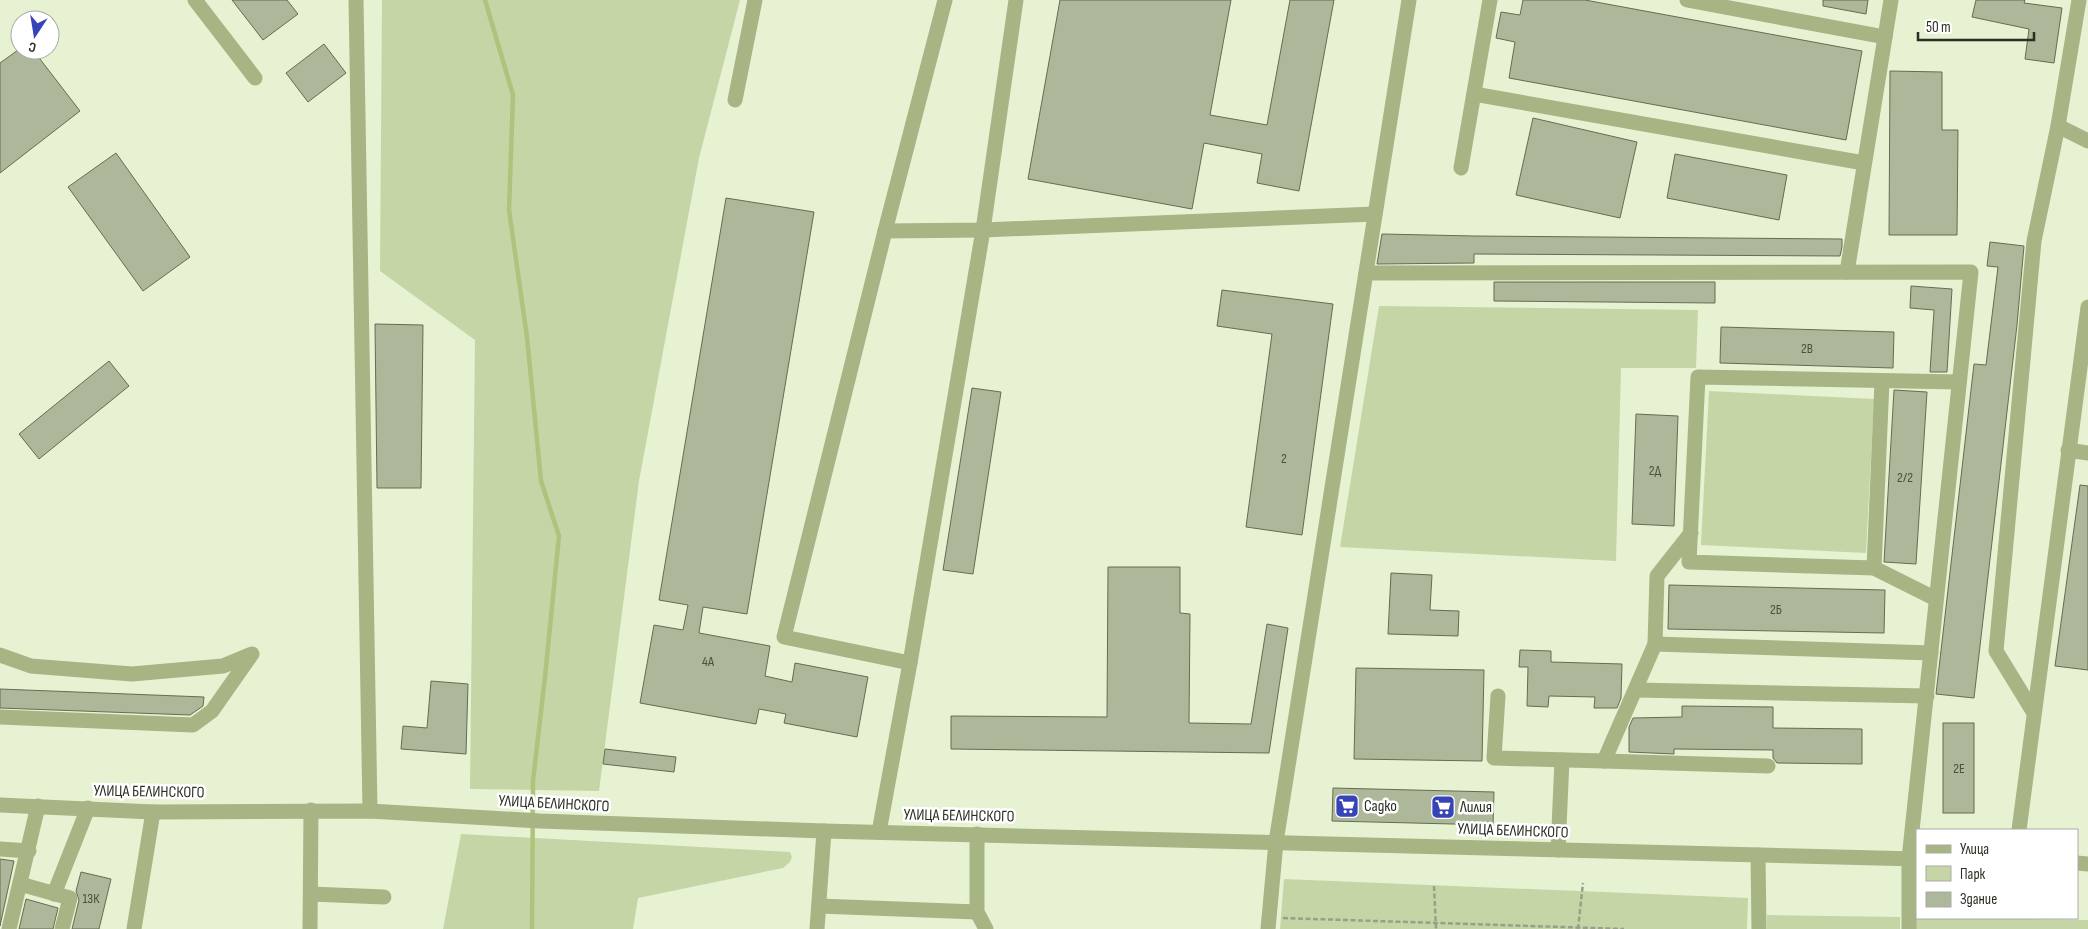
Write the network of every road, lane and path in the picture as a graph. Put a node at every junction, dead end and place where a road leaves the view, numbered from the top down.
1 (195, 0) edge
2 (356, 0) edge
3 (755, 0) edge
4 (945, 0) edge
5 (1016, 0) edge
6 (1409, 0) edge
7 (1490, 0) edge
8 (1687, 0) edge
9 (1890, 0) edge
10 (2079, 0) edge
11 (1884, 37) junction
12 (255, 78) dead end
13 (1474, 94) junction
14 (735, 100) dead end
15 (2058, 126) junction
16 (2088, 141) edge
17 (1864, 163) junction
18 (1461, 168) dead end
19 (1375, 214) junction
20 (983, 230) junction
21 (885, 231) junction
22 (1847, 272) junction
23 (1366, 273) junction
24 (2088, 307) edge
25 (1882, 381) junction
26 (1959, 382) junction
27 (2083, 384) edge
28 (2068, 450) junction
29 (2088, 453) edge
30 (1691, 533) junction
31 (1874, 568) junction
32 (1936, 599) junction
33 (1655, 644) junction
34 (1931, 653) junction
35 (0, 655) edge
36 (910, 663) junction
37 (1636, 690) junction
38 (1498, 696) dead end
39 (1927, 696) junction
40 (2034, 713) junction
41 (0, 717) edge
42 (1562, 760) junction
43 (1604, 761) junction
44 (1768, 766) dead end
45 (0, 805) edge
46 (38, 806) junction
47 (88, 808) junction
48 (311, 810) junction
49 (370, 811) junction
50 (153, 812) junction
51 (2019, 829) edge
52 (824, 832) junction
53 (879, 832) junction
54 (977, 834) junction
55 (1276, 842) junction
56 (0, 849) edge
57 (1558, 850) junction
58 (29, 851) junction
59 (1758, 855) junction
60 (1913, 859) edge
61 (1583, 883) dead end
62 (20, 884) junction
63 (1434, 886) dead end
64 (54, 894) junction
65 (311, 894) junction
66 (384, 897) dead end
67 (819, 906) junction
68 (977, 912) junction
69 (1268, 923) edge
70 (1436, 923) junction
71 (1578, 928) edge
72 (9, 929) edge
73 (62, 929) edge
74 (134, 929) edge
75 (310, 929) edge
76 (817, 929) edge
77 (986, 929) edge
78 (1436, 929) edge
79 (1624, 929) edge
80 (1759, 929) edge
81 (1908, 929) edge

1 - 12 street
2 - 49 street
3 - 14 street
4 - 21 street
5 - 20 street
6 - 19 street
7 - 13 street
8 - 11 street
9 - 11 street
10 - 15 street
11 - 17 street
13 - 17 street
13 - 18 street
15 - 16 street
15 - 40 street
17 - 22 street
19 - 20 street
19 - 23 street
20 - 21 street
20 - 36 street
21 - 36 street
22 - 23 street
22 - 26 street
23 - 55 street
24 - 27 street
25 - 26 street
25 - 30 street
25 - 31 street
26 - 32 street
27 - 28 street
28 - 29 street
28 - 40 street
30 - 31 street
30 - 33 street
31 - 32 street
32 - 34 street
33 - 34 street
33 - 37 street
34 - 39 street
35 - 41 street
36 - 53 street
37 - 39 street
37 - 43 street
38 - 42 street
39 - 60 street
40 - 51 street
42 - 43 street
42 - 57 street
43 - 44 street
45 - 46 street, УЛИЦА БЕЛИНСКОГО
46 - 47 street, УЛИЦА БЕЛИНСКОГО
46 - 58 street
47 - 50 street, УЛИЦА БЕЛИНСКОГО
47 - 64 street
48 - 49 street, УЛИЦА БЕЛИНСКОГО
48 - 50 street, УЛИЦА БЕЛИНСКОГО
48 - 65 street
49 - 52 street, УЛИЦА БЕЛИНСКОГО
50 - 74 street
52 - 53 street, УЛИЦА БЕЛИНСКОГО
52 - 67 street
53 - 54 street, УЛИЦА БЕЛИНСКОГО
54 - 55 street, УЛИЦА БЕЛИНСКОГО
54 - 68 street
55 - 57 street, УЛИЦА БЕЛИНСКОГО
55 - 69 street
56 - 58 street
57 - 59 street, УЛИЦА БЕЛИНСКОГО
58 - 62 street
59 - 60 street, УЛИЦА БЕЛИНСКОГО
59 - 80 street
60 - 81 street
61 - 71 path
62 - 64 street
62 - 72 street
63 - 70 path
64 - 73 street
65 - 66 street
65 - 75 street
67 - 68 street
67 - 76 street
68 - 77 street
69 - 70 path
70 - 71 path
70 - 78 path
71 - 79 path

